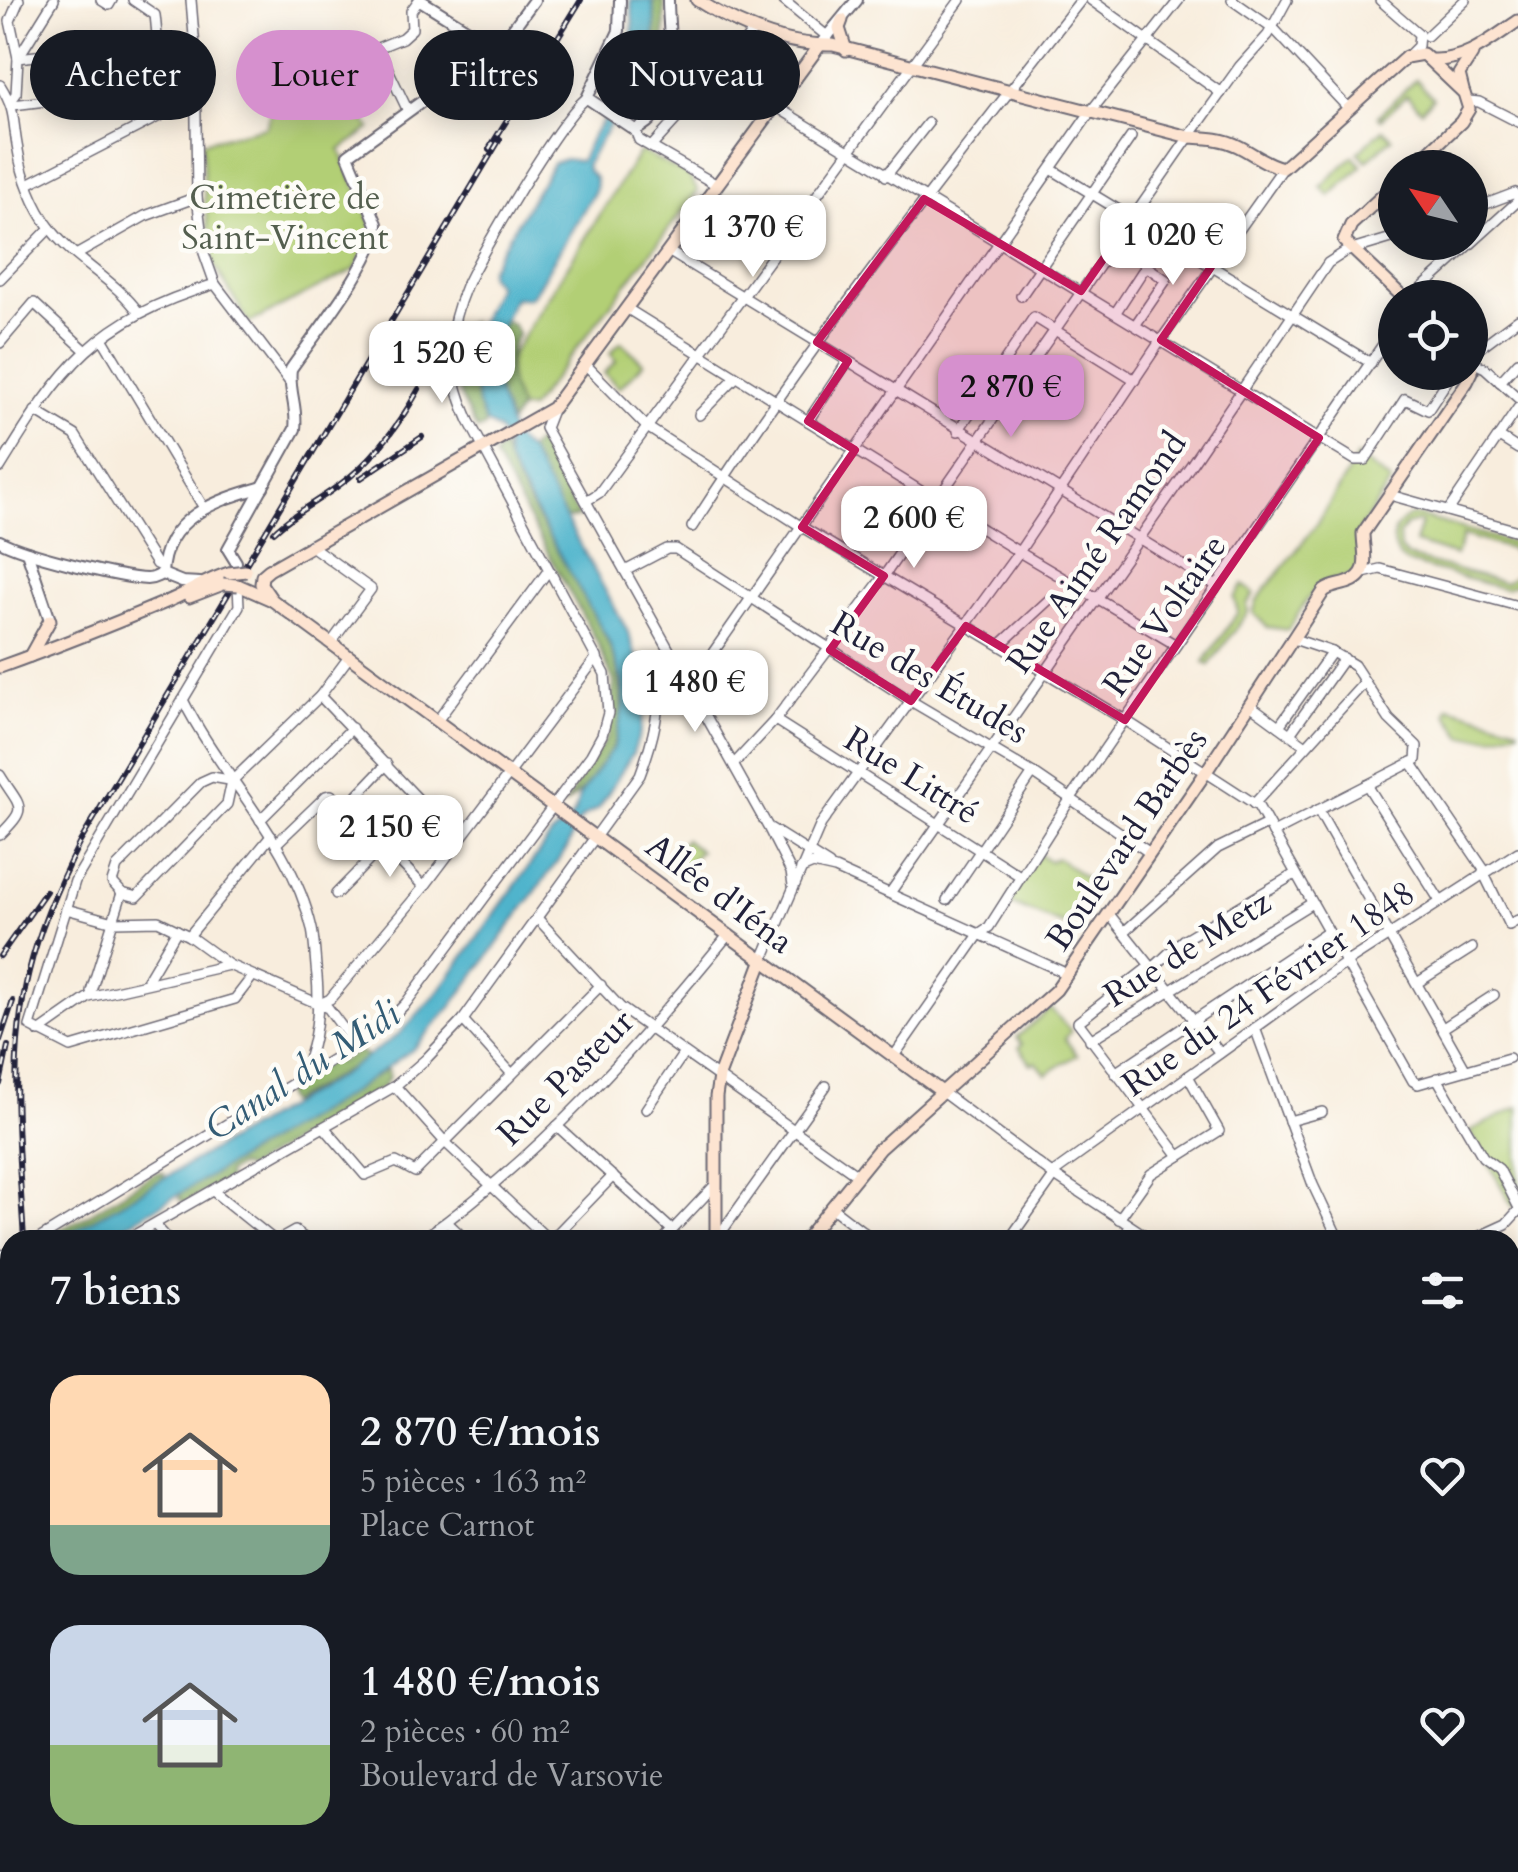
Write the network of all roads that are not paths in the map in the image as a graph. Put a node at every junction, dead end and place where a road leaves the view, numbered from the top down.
1 (19, 0) edge
2 (54, 0) edge
3 (101, 0) edge
4 (112, 0) edge
5 (133, 0) edge
6 (191, 0) edge
7 (419, 0) edge
8 (534, 0) edge
9 (620, 0) edge
10 (668, 0) edge
11 (697, 0) edge
12 (782, 0) edge
13 (857, 0) edge
14 (960, 0) edge
15 (1080, 0) edge
16 (1091, 0) edge
17 (1179, 0) edge
18 (1232, 0) edge
19 (1287, 0) edge
20 (1380, 0) edge
21 (1465, 0) edge
22 (842, 20) junction
23 (1518, 21) edge
24 (1271, 28) junction
25 (157, 30) edge
26 (192, 30) edge
27 (465, 30) edge
28 (512, 30) edge
29 (754, 30) edge
30 (1423, 35) junction
31 (394, 41) edge
32 (824, 41) junction
33 (1146, 41) junction
34 (800, 42) edge
35 (800, 48) edge
36 (846, 50) junction
37 (1475, 50) junction
38 (30, 57) edge
39 (18, 58) junction
40 (1406, 58) junction
41 (1433, 60) junction
42 (806, 64) junction
43 (912, 66) junction
44 (800, 72) edge
45 (394, 80) edge
46 (0, 84) edge
47 (1010, 90) junction
48 (1221, 94) junction
49 (1467, 97) junction
50 (587, 98) junction
51 (30, 102) edge
52 (12, 104) junction
53 (414, 107) edge
54 (1348, 109) junction
55 (408, 111) junction
56 (1091, 112) junction
57 (151, 120) edge
58 (196, 120) edge
59 (676, 120) edge
60 (765, 120) edge
61 (797, 120) edge
62 (1517, 120) edge
63 (928, 123) dead end
64 (630, 127) junction
65 (1189, 136) junction
66 (1131, 138) dead end
67 (651, 147) junction
68 (1431, 150) edge
69 (849, 153) junction
70 (1283, 168) junction
71 (1051, 169) junction
72 (886, 176) junction
73 (28, 184) junction
74 (717, 185) junction
75 (1092, 194) junction
76 (197, 197) junction
77 (924, 199) junction
78 (1378, 200) edge
79 (1518, 200) edge
80 (1488, 203) edge
81 (1132, 218) junction
82 (50, 228) junction
83 (1164, 238) junction
84 (1378, 242) edge
85 (1000, 243) junction
86 (1352, 250) junction
87 (668, 251) junction
88 (76, 255) junction
89 (1146, 266) junction
90 (1212, 267) junction
91 (1041, 268) junction
92 (0, 279) edge
93 (1387, 280) edge
94 (1428, 280) edge
95 (215, 284) junction
96 (1081, 292) junction
97 (1021, 296) dead end
98 (743, 297) junction
99 (626, 308) junction
100 (1116, 312) junction
101 (140, 313) junction
102 (1292, 316) junction
103 (1518, 318) edge
104 (1136, 324) junction
105 (1055, 329) junction
106 (102, 338) junction
107 (2, 340) edge
108 (1161, 340) junction
109 (817, 342) junction
110 (1488, 344) edge
111 (85, 350) junction
112 (1378, 352) edge
113 (700, 354) junction
114 (848, 361) junction
115 (1518, 362) edge
116 (1370, 363) junction
117 (585, 364) junction
118 (1488, 372) edge
119 (736, 377) junction
120 (1136, 380) junction
121 (289, 381) junction
122 (1500, 382) junction
123 (1241, 390) junction
124 (1441, 390) edge
125 (1462, 390) edge
126 (896, 392) junction
127 (1518, 398) edge
128 (776, 401) junction
129 (553, 408) junction
130 (1518, 408) edge
131 (35, 411) junction
132 (699, 415) dead end
133 (808, 421) junction
134 (521, 426) junction
135 (647, 427) junction
136 (546, 428) junction
137 (958, 431) junction
138 (1499, 436) junction
139 (1319, 438) junction
140 (976, 442) junction
141 (486, 447) junction
142 (1518, 449) edge
143 (855, 450) junction
144 (0, 468) edge
145 (724, 477) junction
146 (264, 486) junction
147 (1061, 493) junction
148 (1390, 494) junction
149 (586, 501) junction
150 (936, 501) junction
151 (204, 508) junction
152 (1448, 511) junction
153 (692, 527) dead end
154 (802, 527) junction
155 (1518, 531) edge
156 (1139, 540) junction
157 (0, 541) edge
158 (310, 545) junction
159 (27, 552) junction
160 (1020, 552) junction
161 (1365, 554) junction
162 (284, 560) junction
163 (162, 570) junction
164 (1380, 570) junction
165 (548, 571) junction
166 (625, 571) junction
167 (234, 573) junction
168 (1363, 573) junction
169 (884, 576) junction
170 (200, 583) junction
171 (238, 586) junction
172 (1217, 586) junction
173 (1052, 597) dead end
174 (1098, 597) junction
175 (175, 599) junction
176 (272, 600) junction
177 (751, 600) junction
178 (1518, 606) edge
179 (966, 626) junction
180 (50, 637) junction
181 (1294, 639) junction
182 (331, 643) junction
183 (1000, 645) junction
184 (1176, 645) junction
185 (830, 650) junction
186 (1332, 652) junction
187 (669, 654) junction
188 (349, 657) junction
189 (596, 657) junction
190 (1344, 658) junction
191 (0, 666) edge
192 (1047, 672) junction
193 (1364, 683) junction
194 (690, 687) junction
195 (320, 696) junction
196 (183, 700) junction
197 (911, 702) junction
198 (1250, 705) junction
199 (775, 720) junction
200 (1125, 720) junction
201 (437, 722) junction
202 (1279, 726) junction
203 (352, 728) junction
204 (1290, 734) junction
205 (1306, 746) junction
206 (994, 748) junction
207 (1413, 761) junction
208 (387, 764) junction
209 (734, 764) junction
210 (857, 772) junction
211 (1206, 772) junction
212 (1034, 773) junction
213 (511, 774) junction
214 (0, 775) edge
215 (232, 781) junction
216 (1367, 785) junction
217 (1070, 798) junction
218 (424, 804) junction
219 (1254, 804) junction
220 (556, 807) junction
221 (1318, 810) junction
222 (260, 820) junction
223 (938, 824) junction
224 (768, 826) junction
225 (1270, 829) junction
226 (816, 832) junction
227 (0, 835) edge
228 (596, 836) junction
229 (274, 840) junction
230 (460, 842) junction
231 (793, 842) junction
232 (384, 846) junction
233 (979, 850) junction
234 (808, 852) junction
235 (1150, 852) junction
236 (1518, 852) edge
237 (802, 869) junction
238 (835, 869) junction
239 (1484, 872) junction
240 (1296, 874) junction
241 (1020, 876) junction
242 (424, 887) junction
243 (794, 888) junction
244 (122, 892) junction
245 (890, 893) junction
246 (336, 894) dead end
247 (947, 900) dead end
248 (1440, 902) junction
249 (1312, 903) junction
250 (66, 909) junction
251 (1109, 914) junction
252 (537, 918) junction
253 (1518, 920) edge
254 (114, 922) junction
255 (177, 930) junction
256 (1328, 931) junction
257 (1124, 932) junction
258 (729, 934) junction
259 (980, 934) junction
260 (1389, 935) junction
261 (189, 936) junction
262 (1472, 948) dead end
263 (763, 959) junction
264 (1348, 962) junction
265 (229, 965) junction
266 (1152, 967) junction
267 (252, 977) junction
268 (1064, 977) junction
269 (148, 980) dead end
270 (1417, 983) junction
271 (601, 986) junction
272 (1170, 990) junction
273 (91, 991) dead end
274 (1494, 995) dead end
275 (320, 1004) junction
276 (463, 1020) junction
277 (1194, 1021) junction
278 (1254, 1028) junction
279 (1443, 1028) junction
280 (34, 1029) junction
281 (652, 1030) junction
282 (1090, 1040) junction
283 (356, 1046) junction
284 (684, 1053) junction
285 (1220, 1053) junction
286 (894, 1056) junction
287 (1509, 1058) dead end
288 (1465, 1069) junction
289 (1115, 1073) junction
290 (512, 1074) junction
291 (719, 1076) junction
292 (1188, 1076) junction
293 (1437, 1078) junction
294 (296, 1083) junction
295 (394, 1086) junction
296 (826, 1086) dead end
297 (942, 1092) junction
298 (1144, 1108) junction
299 (646, 1109) dead end
300 (1322, 1112) dead end
301 (1289, 1121) junction
302 (557, 1126) junction
303 (324, 1127) junction
304 (794, 1131) junction
305 (445, 1142) junction
306 (1179, 1156) junction
307 (856, 1174) junction
308 (1054, 1175) junction
309 (613, 1176) junction
310 (715, 1184) junction
311 (492, 1188) junction
312 (213, 1191) junction
313 (831, 1206) junction
314 (1518, 1208) edge
315 (1119, 1219) junction
316 (447, 1222) junction
317 (155, 1225) junction
318 (53, 1230) edge
319 (145, 1230) edge
320 (160, 1230) edge
321 (264, 1230) edge
322 (436, 1230) edge
323 (455, 1230) edge
324 (539, 1230) edge
325 (560, 1230) edge
326 (672, 1230) joint
327 (716, 1230) edge
328 (723, 1230) edge
329 (813, 1230) edge
330 (861, 1230) edge
331 (1015, 1230) edge
332 (1136, 1230) edge
333 (1334, 1230) edge
334 (1492, 1230) edge

1 - 39 street
2 - 39 street
3 - 4 street
5 - 25 street
6 - 26 street
7 - 27 street
7 - 31 street
8 - 28 street
9 - 50 street
10 - 64 street
11 - 29 main road
12 - 32 street
13 - 22 street
14 - 43 street
15 - 47 street
16 - 33 street
17 - 33 street
18 - 24 street
19 - 24 street
20 - 30 street
21 - 30 street
22 - 32 street
22 - 36 main road
23 - 37 main road
24 - 48 street
24 - 54 street
30 - 40 street
30 - 41 street
32 - 34 main road
32 - 36 main road
32 - 42 main road
33 - 48 street
33 - 56 street
35 - 42 main road
36 - 42 main road
36 - 43 main road
37 - 41 main road
37 - 49 main road
38 - 39 street
39 - 52 street
40 - 41 main road
40 - 54 main road
41 - 49 main road
42 - 44 main road
43 - 47 main road
43 - 69 street
45 - 55 street
46 - 52 street
47 - 56 main road
47 - 77 street
48 - 65 street
49 - 62 street
49 - 68 main road
50 - 64 street
50 - 141 street
51 - 52 street
52 - 73 street
53 - 55 street
54 - 70 main road
55 - 121 street
56 - 65 main road
56 - 71 street
57 - 73 street
58 - 76 street
59 - 67 street
60 - 74 main road
61 - 69 street
63 - 72 street
64 - 67 street
65 - 70 main road
65 - 81 street
66 - 75 street
67 - 74 street
69 - 72 street
69 - 98 street
70 - 90 street
71 - 75 street
71 - 85 street
72 - 77 street
73 - 82 street
74 - 87 main road
75 - 81 street
75 - 91 street
76 - 88 street
76 - 95 street
77 - 85 street
77 - 109 street
78 - 86 main road
79 - 80 street
79 - 94 street
81 - 83 street
81 - 96 street
82 - 88 street
82 - 92 street
83 - 89 street
83 - 90 street
84 - 86 street
85 - 91 street
85 - 126 street
86 - 93 main road
86 - 102 street, Rue Aimé Ramond
87 - 98 street
87 - 99 main road
88 - 101 street
89 - 100 street
89 - 104 street
90 - 102 street
90 - 108 street
91 - 96 street
91 - 97 street
95 - 101 street
95 - 121 street
96 - 100 street
96 - 105 street
98 - 109 street
98 - 113 street
99 - 113 street
99 - 117 main road
100 - 104 street
101 - 106 street
102 - 116 street
102 - 123 street, Rue Aimé Ramond
103 - 110 street
104 - 108 street
105 - 120 street
105 - 137 street
105 - 140 street
106 - 111 street
106 - 151 street
107 - 111 street
108 - 120 street
108 - 123 street
109 - 114 street
109 - 128 street
111 - 131 street
112 - 116 street, Rue Voltaire
113 - 119 street
113 - 135 street
114 - 126 street
114 - 133 street
115 - 122 street
116 - 139 street, Rue Voltaire
117 - 129 main road
117 - 135 street
118 - 122 street
119 - 128 street
119 - 132 street
120 - 147 street
121 - 146 street
122 - 127 street
123 - 139 street
123 - 156 street, Rue Aimé Ramond
124 - 139 street
125 - 148 main road
126 - 137 street
126 - 143 street
128 - 133 street
128 - 145 street
129 - 134 main road
129 - 136 street
130 - 138 street
131 - 144 street
131 - 163 street
133 - 143 street
134 - 136 street
134 - 141 main road
135 - 145 street
135 - 149 street
136 - 149 street
137 - 140 street
138 - 142 street
138 - 152 street
139 - 172 street, Rue Voltaire
140 - 147 street
140 - 150 street
141 - 158 main road
141 - 165 street
143 - 150 street
143 - 154 street
145 - 153 street
145 - 154 street
146 - 151 street
146 - 167 street
147 - 156 street
147 - 160 street
148 - 152 street
148 - 161 main road
149 - 166 street
150 - 160 street
150 - 169 street
151 - 163 street
152 - 155 street
154 - 169 street
154 - 177 street
156 - 172 street
156 - 174 street, Rue Aimé Ramond
157 - 159 street
158 - 162 main road
158 - 182 street
159 - 163 street
159 - 180 street
160 - 174 street
160 - 179 street
161 - 164 street
161 - 168 main road
162 - 167 main road
162 - 176 main road
163 - 170 street
164 - 168 street
164 - 178 street
165 - 189 street
165 - 201 street
166 - 177 street, Rue des Études
166 - 187 street
167 - 170 main road
167 - 171 main road, Allée d'Iéna, bridge
167 - 175 main road
168 - 181 main road, Boulevard Barbès
169 - 179 street
169 - 185 street
170 - 175 main road
171 - 176 main road, Allée d'Iéna
171 - 196 street
172 - 184 street, Rue Voltaire
173 - 183 street
174 - 184 street
174 - 192 street, Rue Aimé Ramond
175 - 180 main road
176 - 182 main road, Allée d'Iéna
177 - 185 street, Rue des Études
177 - 194 street
179 - 183 street
179 - 197 street
180 - 191 main road
181 - 186 street
181 - 198 main road, Boulevard Barbès
182 - 188 main road, Allée d'Iéna
183 - 192 street
184 - 200 street, Rue Voltaire
185 - 197 street, Rue des Études
185 - 199 street
186 - 190 street
186 - 202 street
187 - 194 street
187 - 228 street
188 - 195 street
188 - 201 main road, Allée d'Iéna
189 - 213 street
189 - 220 street
190 - 193 street
190 - 204 street
192 - 200 street
192 - 206 street, Rue Aimé Ramond
193 - 205 street
193 - 207 street
194 - 209 street
195 - 203 street
195 - 215 street
196 - 215 street
196 - 250 street
197 - 206 street, Rue des Études
197 - 210 street
198 - 202 street
198 - 211 main road, Boulevard Barbès
199 - 209 street
199 - 210 street, Rue Littré
200 - 211 street
200 - 217 street, Rue Voltaire
201 - 213 main road, Allée d'Iéna
202 - 204 street
203 - 208 street
203 - 222 street
204 - 205 street
205 - 219 street
206 - 212 street, Rue des Études
206 - 223 street, Rue Aimé Ramond
207 - 216 street
207 - 239 street
208 - 218 street
208 - 229 street
209 - 224 street
210 - 223 street, Rue Littré
210 - 226 street
211 - 219 street
211 - 235 main road, Boulevard Barbès
212 - 217 street, Rue des Études
212 - 233 street
213 - 220 main road, Allée d'Iéna
213 - 230 street
214 - 227 street
215 - 222 street
215 - 244 street
215 - 244 street
216 - 221 street
216 - 248 street
217 - 235 street, Rue des Études
217 - 241 street, Rue Voltaire
218 - 230 street
218 - 232 street
219 - 225 street
220 - 228 main road, Allée d'Iéna
220 - 283 street
221 - 225 street
221 - 260 street
222 - 229 street
223 - 233 street, Rue Littré
223 - 245 street, Rue Aimé Ramond
224 - 231 street
224 - 243 street
225 - 240 street
225 - 257 street
226 - 231 street
226 - 234 street
228 - 252 street
228 - 258 main road, Allée d'Iéna
229 - 261 street
229 - 275 street
230 - 242 street
231 - 234 street
232 - 242 street
232 - 246 street
233 - 241 street, Rue Littré
233 - 247 street
234 - 237 street
234 - 238 street
235 - 251 main road, Boulevard Barbès
236 - 239 street, Rue du 24 Février 1848
237 - 238 street
237 - 243 street
238 - 245 street
239 - 248 street, Rue du 24 Février 1848
239 - 253 street
240 - 249 street
240 - 266 street
241 - 259 street, Rue Voltaire
242 - 275 street
243 - 263 street
244 - 254 street
245 - 259 street
248 - 260 street, Rue du 24 Février 1848
249 - 256 street
249 - 272 street, Rue de Metz
250 - 254 street
250 - 280 street
251 - 257 street
251 - 268 main road, Boulevard Barbès
252 - 271 street
252 - 276 street
254 - 255 street
254 - 273 street
255 - 261 street
255 - 269 street
256 - 264 street
256 - 277 street
257 - 266 street
258 - 263 main road, Allée d'Iéna
258 - 281 street, Rue Pasteur
259 - 268 street
259 - 286 street, Rue Voltaire
260 - 264 street, Rue du 24 Février 1848
260 - 270 street
261 - 265 street
262 - 270 street
263 - 286 main road, Allée d'Iéna
263 - 291 main road
264 - 278 street, Rue du 24 Février 1848
264 - 293 street
265 - 267 street
265 - 280 street
266 - 272 street
266 - 282 street
267 - 275 street
267 - 280 street
268 - 297 main road, Boulevard Barbès
270 - 279 street
271 - 281 street
271 - 290 street
272 - 277 street
272 - 282 street, Rue de Metz
274 - 279 street
275 - 283 street
275 - 294 street
276 - 290 street
276 - 295 street
277 - 285 street
277 - 289 street
278 - 285 street, Rue du 24 Février 1848
278 - 301 street
279 - 288 street
281 - 284 street
281 - 302 street, Rue Pasteur
282 - 289 street
283 - 294 street
284 - 291 street
284 - 299 street
285 - 292 street, Rue du 24 Février 1848
286 - 297 main road, Allée d'Iéna
287 - 288 street
288 - 293 street
289 - 298 street
290 - 305 street
291 - 304 street
291 - 310 main road
292 - 298 street, Rue du 24 Février 1848
292 - 306 street
293 - 314 street
294 - 318 street
295 - 303 street
295 - 305 street
296 - 304 street
297 - 307 main road, Boulevard Barbès
297 - 308 street, Allée d'Iéna
298 - 306 street
298 - 308 street, Rue du 24 Février 1848
300 - 301 street
301 - 333 street
302 - 309 street
302 - 311 street, Rue Pasteur
303 - 305 street
303 - 312 street
304 - 307 street
304 - 328 street
305 - 311 street
306 - 315 street
307 - 313 main road, Boulevard Barbès
308 - 315 street, Allée d'Iéna
308 - 331 street, Rue du 24 Février 1848
309 - 325 street
309 - 326 street
310 - 326 street
310 - 327 main road
311 - 316 street, Rue Pasteur
311 - 324 street
312 - 317 street
312 - 321 street
313 - 329 main road, Boulevard Barbès
313 - 330 street
314 - 334 street
315 - 332 street, Allée d'Iéna
316 - 322 street, Rue Pasteur
316 - 323 street
317 - 319 street
317 - 320 street

